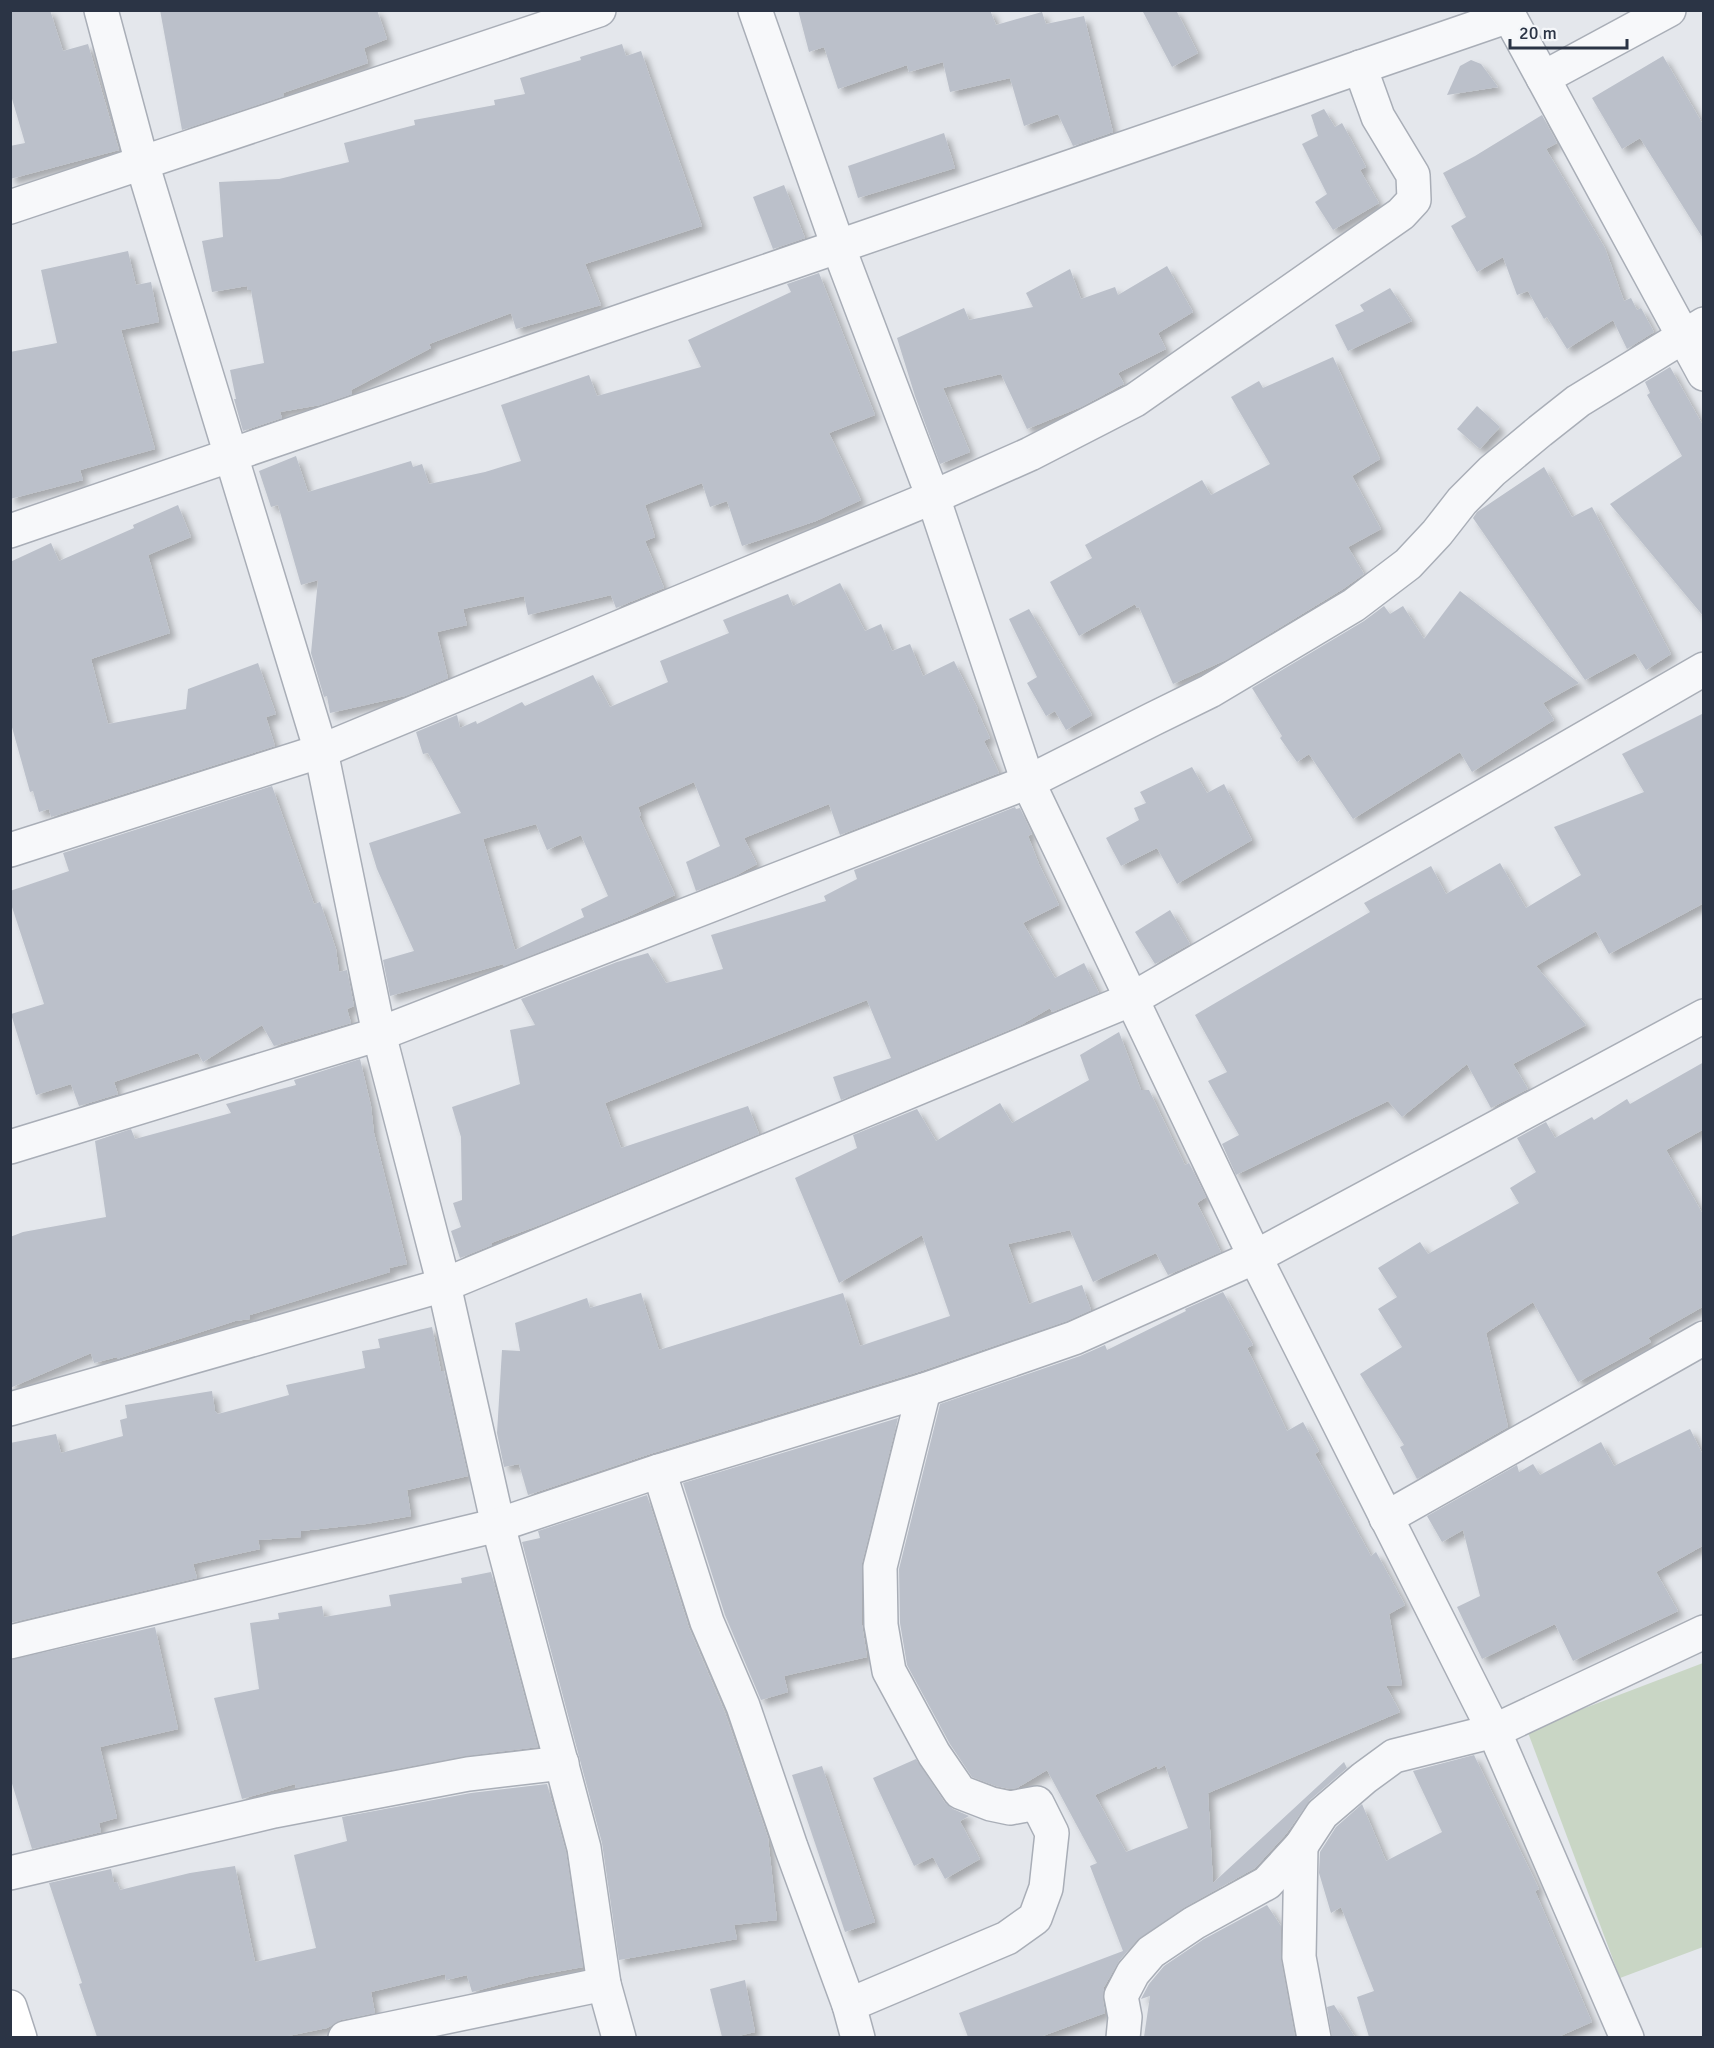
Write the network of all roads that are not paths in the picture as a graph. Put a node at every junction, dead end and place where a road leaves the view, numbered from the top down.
1 (101, 10) edge
2 (599, 10) edge
3 (755, 10) edge
4 (1669, 10) edge
5 (1507, 13) edge
6 (1360, 67) junction
7 (1543, 78) junction
8 (142, 164) junction
9 (10, 207) edge
10 (838, 246) junction
11 (1693, 330) edge
12 (1704, 374) edge
13 (232, 455) junction
14 (933, 497) junction
15 (10, 531) edge
16 (1704, 669) edge
17 (321, 751) junction
18 (1029, 782) junction
19 (10, 850) edge
20 (1132, 999) junction
21 (1704, 1016) edge
22 (379, 1034) junction
23 (10, 1147) edge
24 (1255, 1257) junction
25 (444, 1285) junction
26 (1704, 1338) edge
27 (924, 1390) junction
28 (10, 1409) edge
29 (659, 1471) junction
30 (1386, 1518) junction
31 (498, 1524) junction
32 (1704, 1632) edge
33 (10, 1642) edge
34 (1494, 1731) junction
35 (562, 1763) junction
36 (1301, 1846) junction
37 (10, 1872) edge
38 (604, 1984) junction
39 (849, 2005) junction
40 (10, 2007) edge
41 (21, 2037) edge
42 (345, 2037) edge
43 (619, 2037) edge
44 (858, 2037) edge
45 (1122, 2037) edge
46 (1314, 2037) edge
47 (1626, 2037) edge

1 - 8 street
2 - 8 street
3 - 10 street
4 - 7 street
5 - 6 street
5 - 7 street
6 - 10 street
6 - 14 street
7 - 11 street
8 - 9 street
8 - 13 street
10 - 13 street
10 - 14 street
11 - 12 street
11 - 18 street
13 - 15 street
13 - 17 street
14 - 17 street
14 - 18 street
16 - 20 street
17 - 19 street
17 - 22 street
18 - 20 street
18 - 22 street
20 - 24 street
20 - 25 street
21 - 24 street
22 - 23 street
22 - 25 street
24 - 27 street
24 - 30 street
25 - 28 street
25 - 31 street
26 - 30 street
27 - 29 street
27 - 39 street
29 - 31 street
29 - 39 street
30 - 34 street
31 - 33 street
31 - 35 street
32 - 34 street
34 - 36 street
34 - 47 street
35 - 37 street
35 - 38 street
36 - 45 street
36 - 46 street
38 - 42 street
38 - 43 street
39 - 44 street
40 - 41 main road

